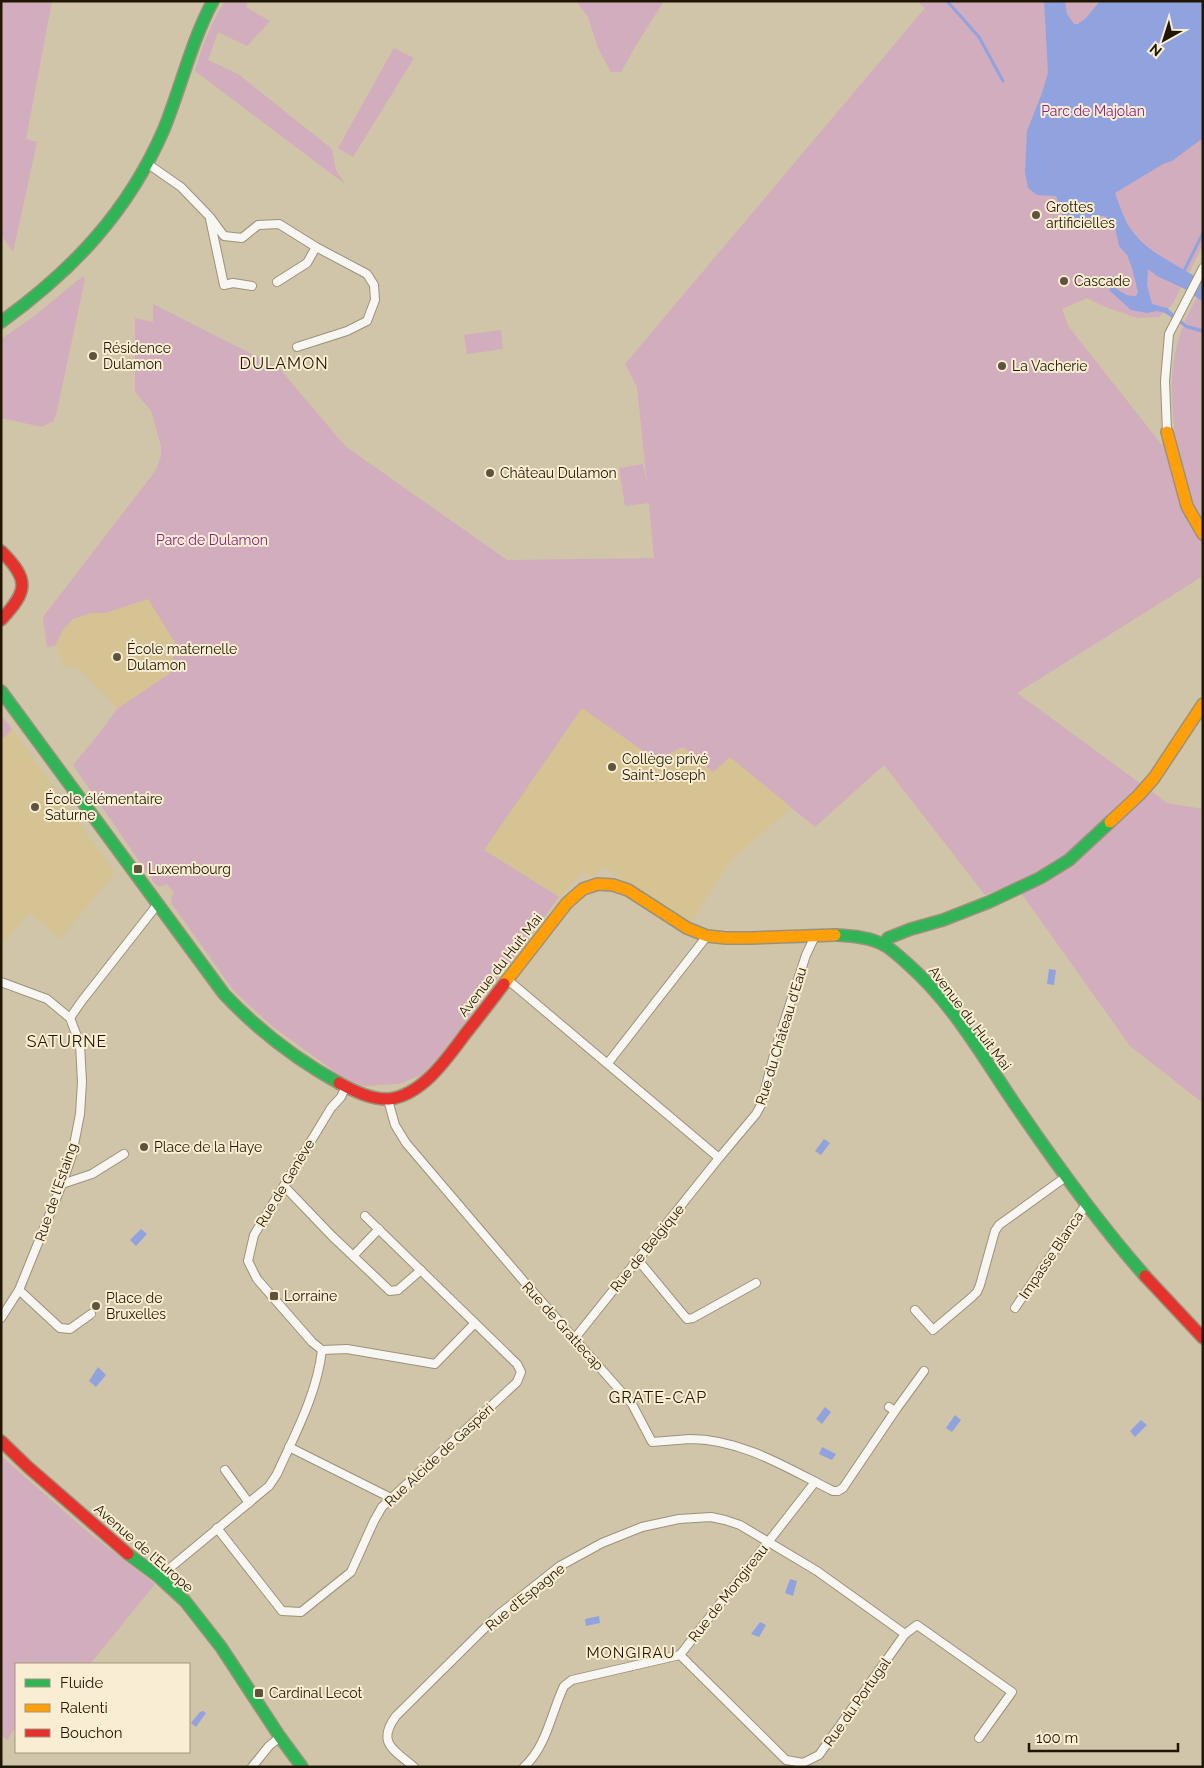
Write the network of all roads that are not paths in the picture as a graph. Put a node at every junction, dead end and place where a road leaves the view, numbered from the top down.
1 (213, 1) edge
2 (148, 164) junction
3 (210, 218) junction
4 (316, 247) junction
5 (1202, 269) edge
6 (277, 282) dead end
7 (252, 286) dead end
8 (1, 322) edge
9 (297, 347) dead end
10 (1167, 432) joint
11 (1203, 534) edge
12 (1, 551) edge
13 (1, 620) edge
14 (1, 691) edge
15 (1203, 704) edge
16 (157, 905) junction
17 (707, 936) junction
18 (815, 936) junction
19 (884, 945) junction
20 (508, 980) junction
21 (1, 982) edge
22 (70, 1018) junction
23 (608, 1063) junction
24 (345, 1088) junction
25 (388, 1100) junction
26 (124, 1154) dead end
27 (719, 1158) junction
28 (1067, 1176) junction
29 (62, 1184) junction
30 (284, 1186) junction
31 (1086, 1201) junction
32 (366, 1216) dead end
33 (379, 1229) junction
34 (353, 1256) junction
35 (638, 1260) junction
36 (421, 1270) junction
37 (756, 1283) dead end
38 (19, 1290) junction
39 (1015, 1308) dead end
40 (915, 1310) dead end
41 (91, 1314) dead end
42 (1, 1318) edge
43 (475, 1323) junction
44 (575, 1338) junction
45 (1203, 1338) edge
46 (322, 1350) junction
47 (924, 1371) dead end
48 (1, 1441) edge
49 (289, 1447) junction
50 (225, 1470) dead end
51 (815, 1482) junction
52 (393, 1499) junction
53 (250, 1503) junction
54 (217, 1528) junction
55 (768, 1542) junction
56 (159, 1577) junction
57 (905, 1634) junction
58 (680, 1655) junction
59 (280, 1737) junction
60 (980, 1738) dead end
61 (804, 1765) edge
62 (252, 1767) edge
63 (302, 1767) edge
64 (414, 1767) edge
65 (524, 1767) edge

1 - 2 main road
2 - 3 street
2 - 8 main road
3 - 4 street
3 - 7 street
4 - 6 street
4 - 9 street
5 - 10 street
10 - 11 main road
12 - 13 main road
14 - 16 main road
15 - 19 main road
16 - 22 street
16 - 24 main road
17 - 18 main road, Avenue du Huit Mai
17 - 20 main road, Avenue du Huit Mai
17 - 23 street
18 - 19 main road, Avenue du Huit Mai
18 - 27 street, Rue du Château d'Eau
19 - 28 main road, Avenue du Huit Mai
20 - 23 street
20 - 25 main road, Avenue du Huit Mai
21 - 22 street, Rue de l'Estaing
22 - 29 street, Rue de l'Estaing
23 - 27 street
24 - 25 main road
24 - 30 street, Rue de Genève
25 - 44 street, Rue de Grattecap
26 - 29 street
27 - 35 street, Rue de Belgique
28 - 31 main road, Avenue du Huit Mai
28 - 40 street
29 - 38 street, Rue de l'Estaing
30 - 34 street
30 - 46 street, Rue de Genève
31 - 39 street, Impasse Blanca
31 - 45 main road, Avenue du Huit Mai
32 - 33 street, Rue Alcide de Gaspéri
33 - 34 street
33 - 36 street, Rue Alcide de Gaspéri
34 - 36 street
35 - 37 street
35 - 44 street, Rue de Belgique
36 - 43 street, Rue Alcide de Gaspéri
38 - 41 street
38 - 42 street, Rue de l'Estaing
43 - 46 street
43 - 52 street, Rue Alcide de Gaspéri
44 - 51 street, Rue de Grattecap
46 - 49 street
47 - 51 street
48 - 56 main road, Avenue de l'Europe
49 - 52 street
49 - 53 street
50 - 53 street
51 - 55 street, Rue de Mongireau
52 - 54 street, Rue Alcide de Gaspéri
53 - 54 street
54 - 56 street
55 - 57 street
55 - 58 street, Rue de Mongireau
55 - 64 street, Rue d'Espagne
56 - 59 main road, Avenue de l'Europe
57 - 60 street
57 - 61 street, Rue du Portugal
58 - 61 street, Rue du Portugal
58 - 65 street, Rue de Mongireau
59 - 62 street
59 - 63 main road, Avenue de l'Europe

